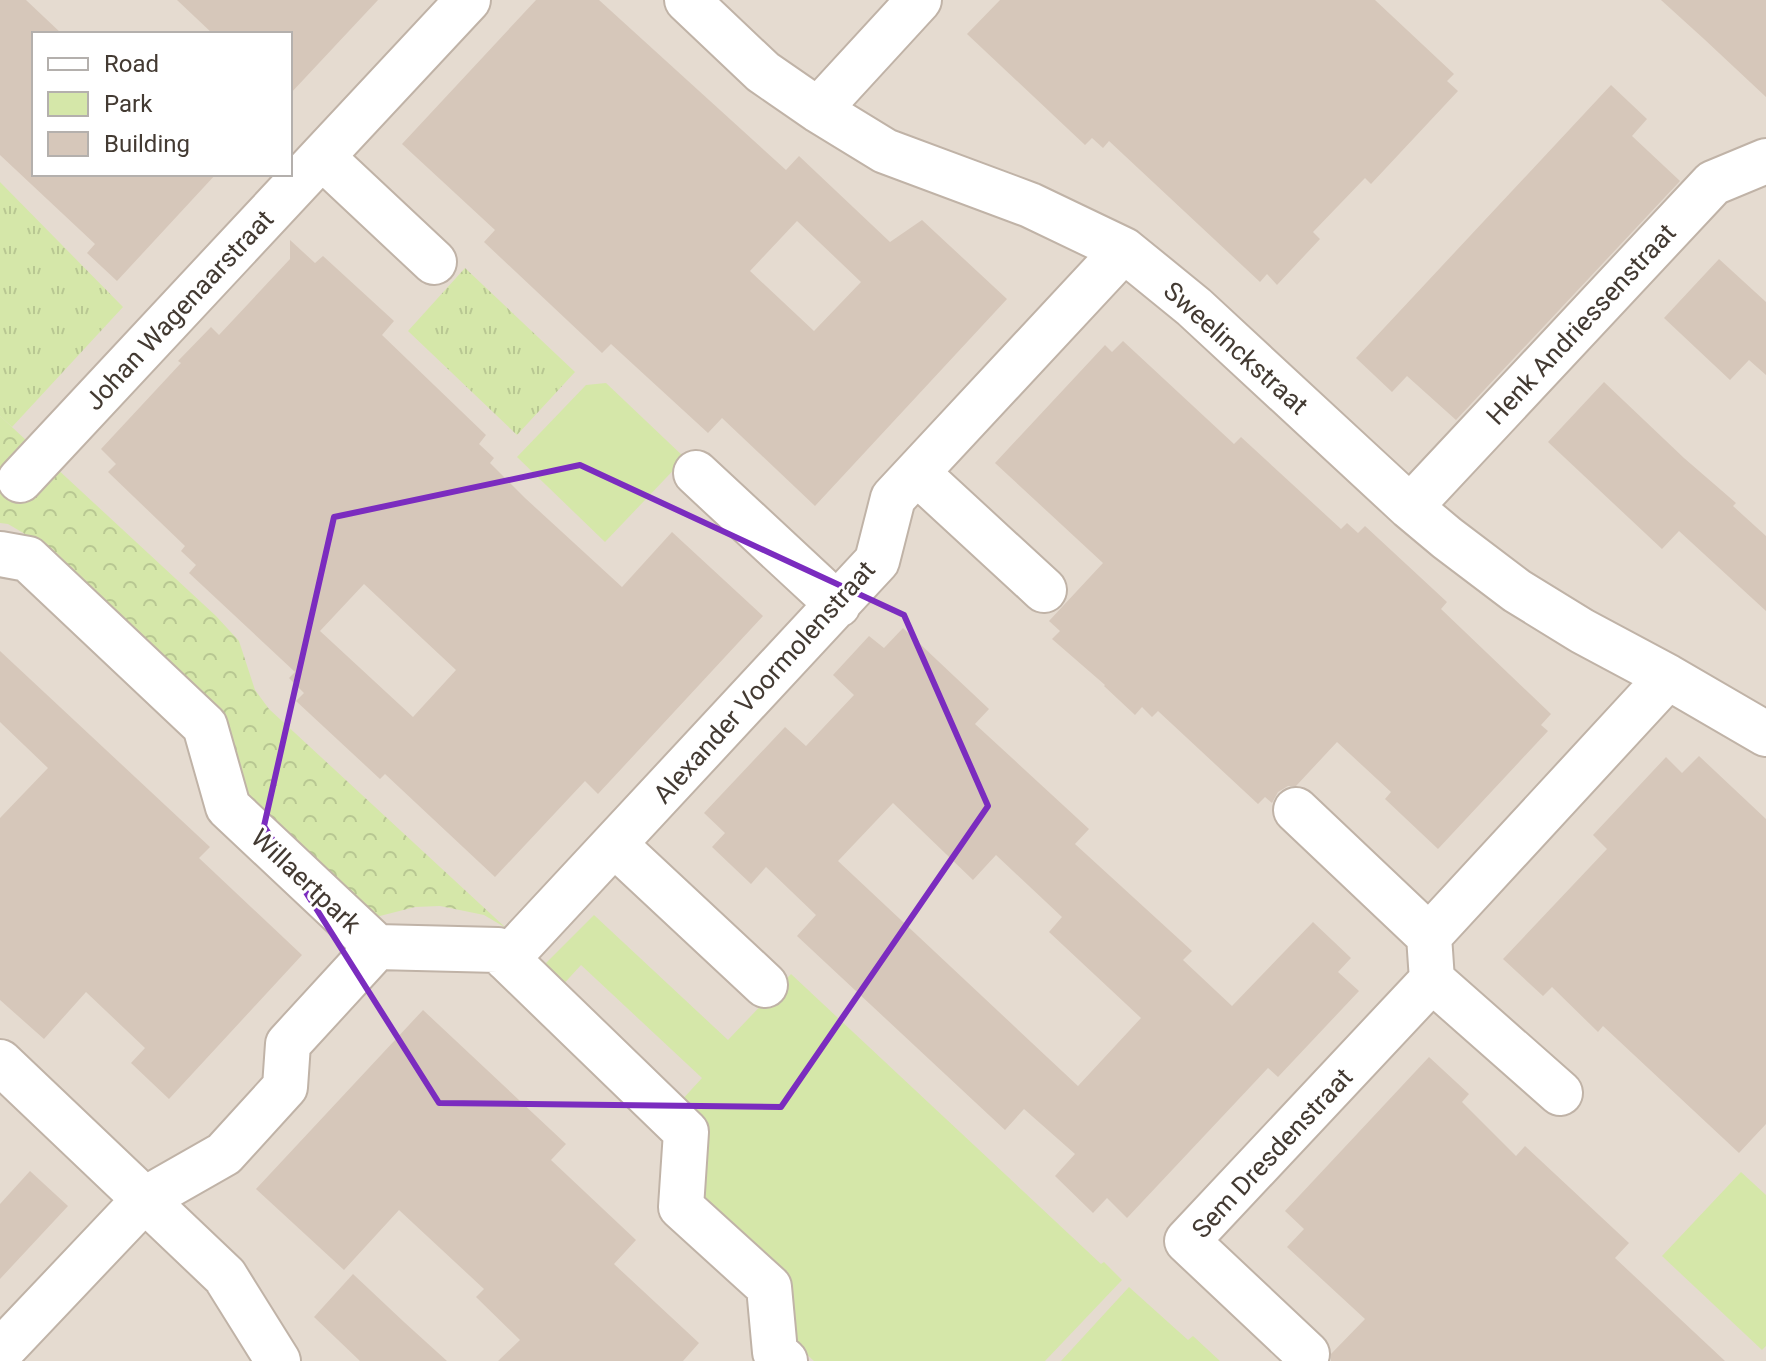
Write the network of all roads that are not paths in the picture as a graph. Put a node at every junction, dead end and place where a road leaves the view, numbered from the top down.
1 (468, 0) edge
2 (687, 0) edge
3 (919, 0) edge
4 (818, 110) junction
5 (322, 157) junction
6 (1766, 161) edge
7 (1124, 250) junction
8 (434, 262) dead end
9 (696, 473) dead end
10 (917, 473) junction
11 (20, 480) dead end
12 (1410, 507) junction
13 (0, 554) edge
14 (1044, 590) dead end
15 (838, 605) junction
16 (1668, 677) junction
17 (1766, 734) edge
18 (1296, 810) dead end
19 (615, 845) junction
20 (1429, 936) junction
21 (377, 947) junction
22 (507, 959) junction
23 (1432, 980) junction
24 (765, 985) dead end
25 (0, 1062) edge
26 (1560, 1093) dead end
27 (145, 1199) junction
28 (0, 1352) edge
29 (1307, 1354) dead end
30 (278, 1361) edge
31 (785, 1361) edge

1 - 5 street, Johan Wagenaarstraat
2 - 4 street, Sweelinckstraat
3 - 4 street
4 - 7 street, Sweelinckstraat
5 - 8 street
5 - 11 street, Johan Wagenaarstraat
6 - 12 street, Henk Andriessenstraat
7 - 10 street, Alexander Voormolenstraat
7 - 12 street, Sweelinckstraat
9 - 15 street
10 - 14 street
10 - 15 street, Alexander Voormolenstraat
12 - 16 street, Sweelinckstraat
13 - 21 street, Willaertpark
15 - 19 street, Alexander Voormolenstraat
16 - 17 street, Sweelinckstraat
16 - 20 street
18 - 20 street
19 - 22 street, Alexander Voormolenstraat
19 - 24 street
20 - 23 street
21 - 22 street, Willaertpark
21 - 27 street
22 - 31 street, Willaertpark
23 - 26 street
23 - 29 street, Sem Dresdenstraat
25 - 27 street
27 - 28 street
27 - 30 street

